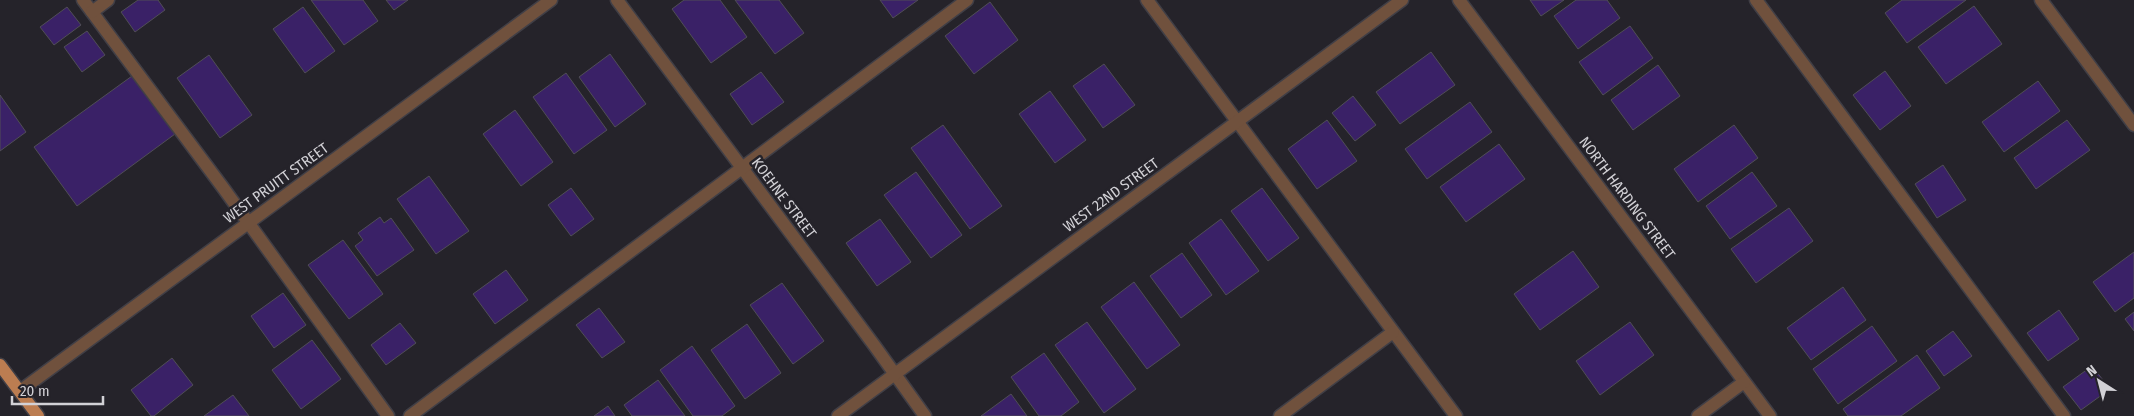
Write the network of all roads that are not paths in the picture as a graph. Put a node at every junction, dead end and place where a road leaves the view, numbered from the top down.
1 (83, 0) edge
2 (108, 0) edge
3 (551, 0) edge
4 (617, 0) edge
5 (967, 0) edge
6 (1146, 0) edge
7 (1402, 0) edge
8 (1458, 0) edge
9 (1756, 0) edge
10 (2041, 0) edge
11 (92, 12) junction
12 (1238, 122) junction
13 (2134, 125) edge
14 (742, 168) junction
15 (248, 223) junction
16 (1393, 332) junction
17 (0, 365) edge
18 (895, 374) junction
19 (1744, 382) junction
20 (20, 392) junction
21 (38, 416) edge
22 (388, 416) edge
23 (410, 416) edge
24 (838, 416) edge
25 (925, 416) edge
26 (1280, 416) edge
27 (1456, 416) edge
28 (1698, 416) edge
29 (1770, 416) edge
30 (2064, 416) edge

1 - 11 street
2 - 11 street
3 - 15 street, WEST PRUITT STREET
4 - 14 street, KOEHNE STREET
5 - 14 street
6 - 12 street
7 - 12 street, WEST 22ND STREET
8 - 19 street, NORTH HARDING STREET
9 - 30 street
10 - 13 street
11 - 15 street
12 - 16 street
12 - 18 street, WEST 22ND STREET
14 - 18 street, KOEHNE STREET
14 - 23 street
15 - 20 street, WEST PRUITT STREET
15 - 22 street
16 - 26 street
16 - 27 street
17 - 20 main road
18 - 24 street, WEST 22ND STREET
18 - 25 street, KOEHNE STREET
19 - 28 street
19 - 29 street, NORTH HARDING STREET
20 - 21 main road

